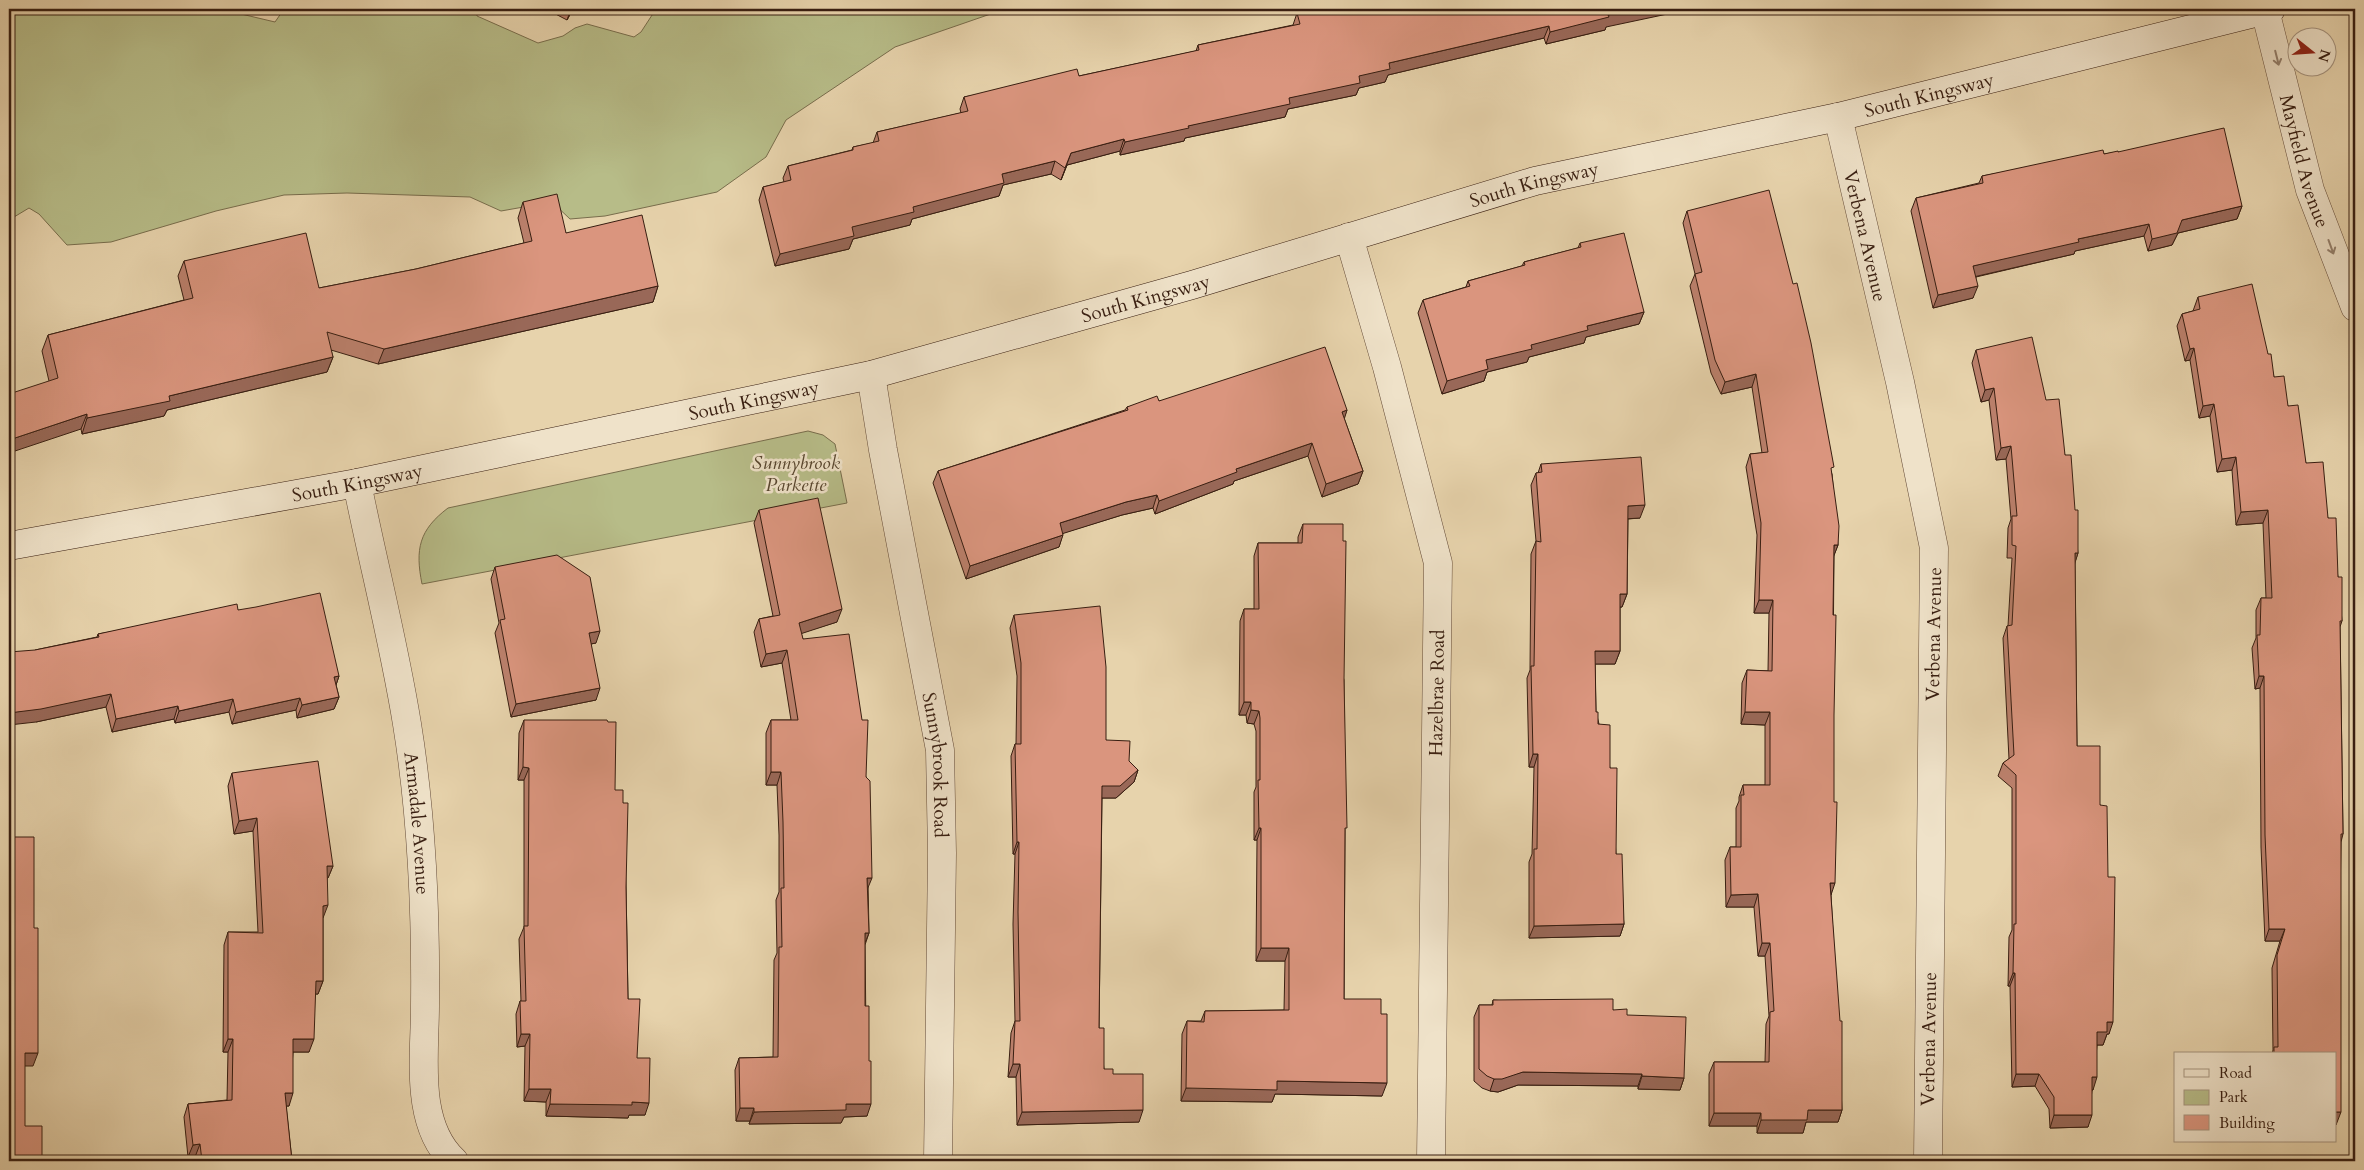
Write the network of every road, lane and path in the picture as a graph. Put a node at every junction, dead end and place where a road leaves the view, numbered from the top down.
1 (2268, 10) edge
2 (1838, 116) junction
3 (1349, 237) junction
4 (2355, 307) edge
5 (871, 375) junction
6 (357, 483) junction
7 (9, 546) edge
8 (454, 1161) edge
9 (938, 1161) edge
10 (1431, 1161) edge
11 (1928, 1161) edge

1 - 2 street, South Kingsway
1 -> 4 street, Mayfield Avenue
2 - 3 street, South Kingsway
2 - 11 street, Verbena Avenue
3 - 5 street, South Kingsway
3 - 10 street, Hazelbrae Road
5 - 6 street, South Kingsway
5 - 9 street, Sunnybrook Road
6 - 7 street, South Kingsway
6 - 8 street, Armadale Avenue

